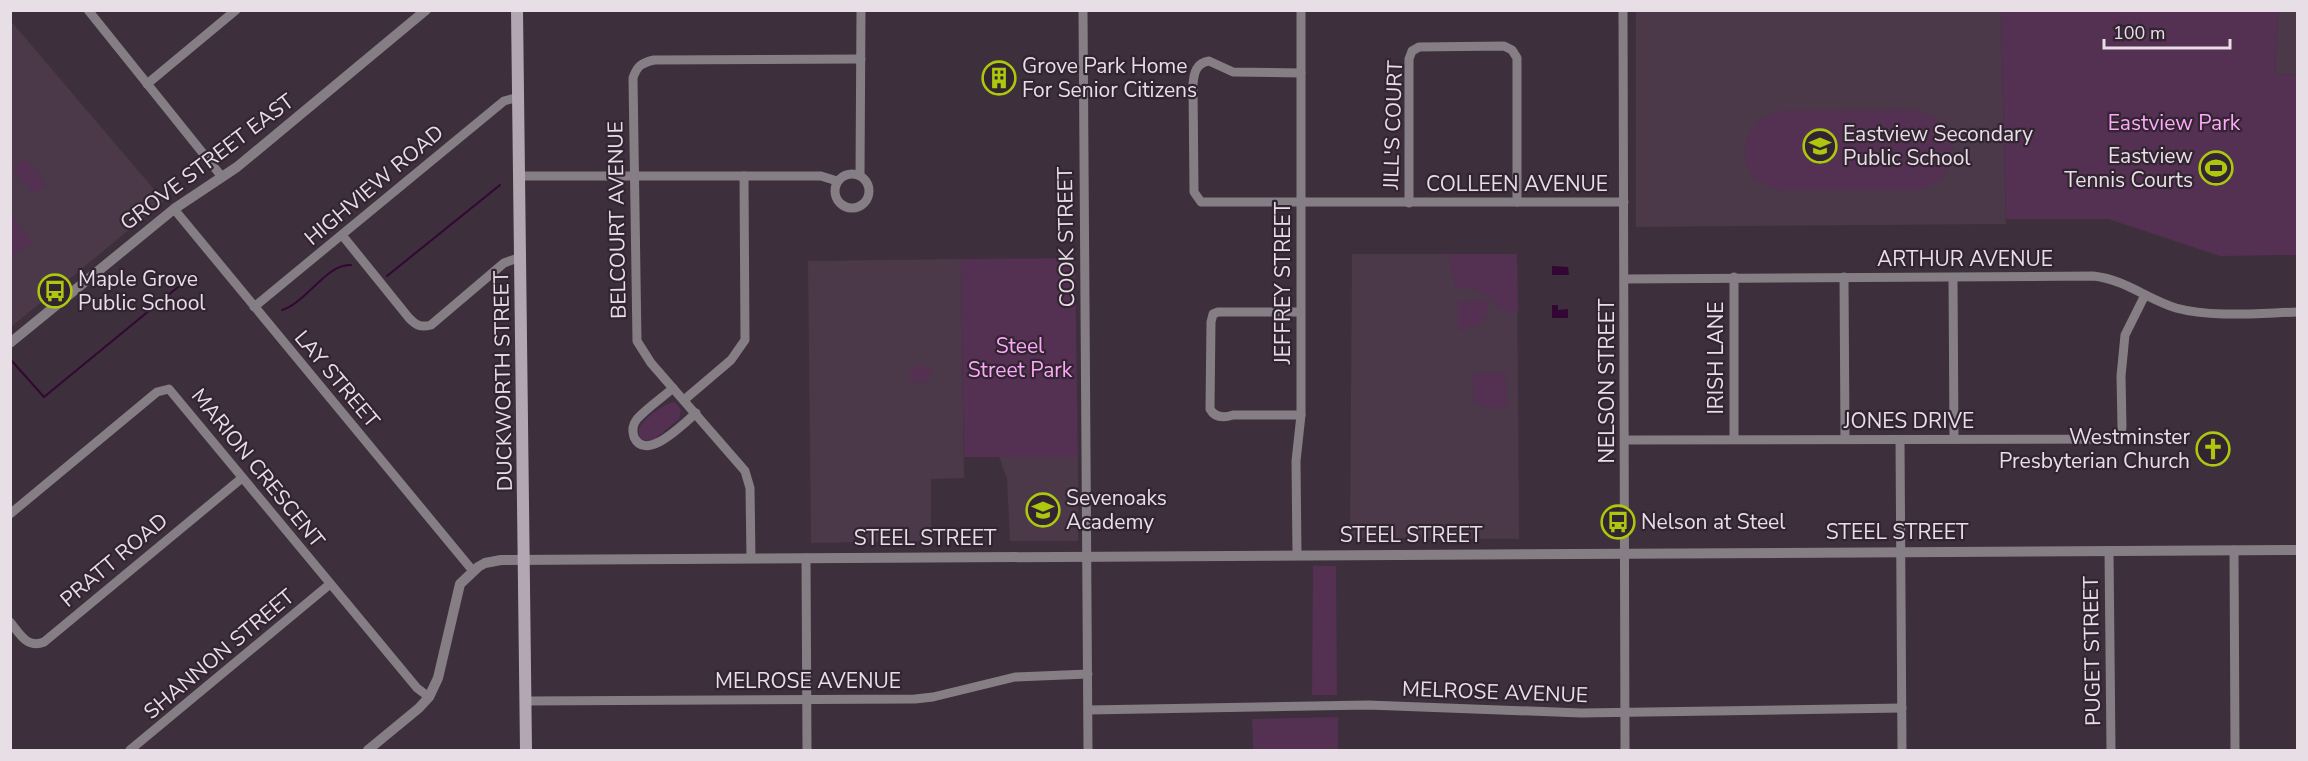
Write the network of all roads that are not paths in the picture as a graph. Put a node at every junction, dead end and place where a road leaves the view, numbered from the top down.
1 (88, 10) edge
2 (236, 10) edge
3 (426, 10) edge
4 (517, 10) edge
5 (861, 10) edge
6 (1083, 10) edge
7 (1301, 10) edge
8 (1623, 10) edge
9 (861, 59) junction
10 (1301, 73) junction
11 (147, 84) junction
12 (519, 97) junction
13 (860, 175) junction
14 (520, 176) junction
15 (634, 176) junction
16 (744, 176) junction
17 (222, 177) junction
18 (837, 182) junction
19 (1517, 202) junction
20 (1624, 202) junction
21 (1301, 203) junction
22 (1409, 203) junction
23 (174, 209) junction
24 (342, 235) junction
25 (521, 257) junction
26 (1734, 277) junction
27 (1844, 278) junction
28 (1953, 278) junction
29 (1625, 279) junction
30 (2145, 295) junction
31 (254, 307) junction
32 (1300, 312) junction
33 (2298, 312) edge
34 (10, 342) edge
35 (673, 388) junction
36 (684, 400) junction
37 (696, 414) junction
38 (1301, 415) junction
39 (1734, 439) junction
40 (1845, 439) junction
41 (1954, 439) junction
42 (1625, 440) junction
43 (1900, 440) junction
44 (242, 478) junction
45 (10, 514) edge
46 (2234, 550) junction
47 (2298, 550) edge
48 (2109, 551) junction
49 (1900, 552) junction
50 (1626, 554) junction
51 (1297, 555) junction
52 (1087, 556) junction
53 (751, 558) junction
54 (806, 558) junction
55 (525, 560) junction
56 (473, 571) junction
57 (330, 584) junction
58 (10, 622) edge
59 (1088, 674) junction
60 (429, 697) junction
61 (807, 699) junction
62 (526, 701) junction
63 (1902, 708) junction
64 (1088, 710) junction
65 (1625, 713) junction
66 (130, 750) edge
67 (368, 750) edge
68 (526, 750) edge
69 (807, 750) edge
70 (1088, 750) edge
71 (1625, 750) edge
72 (1902, 750) edge
73 (2111, 750) edge
74 (2235, 750) edge

1 - 11 street
2 - 11 street
3 - 17 street, GROVE STREET EAST
4 - 12 main road, DUCKWORTH STREET
5 - 9 street
6 - 52 street, COOK STREET
7 - 10 street, JEFFREY STREET
8 - 20 street, NELSON STREET
9 - 13 street
9 - 15 street, BELCOURT AVENUE
10 - 21 street, JEFFREY STREET
10 - 21 street, COLLEEN AVENUE
11 - 17 street
12 - 14 main road, DUCKWORTH STREET
12 - 24 street, HIGHVIEW ROAD
13 - 18 street
13 - 18 street
14 - 15 street
14 - 25 main road, DUCKWORTH STREET
15 - 16 street
15 - 35 street, BELCOURT AVENUE
16 - 18 street
16 - 36 street
17 - 23 street, GROVE STREET EAST
19 - 20 street, COLLEEN AVENUE
19 - 22 street, COLLEEN AVENUE
19 - 22 street, JILL'S COURT
20 - 29 street, NELSON STREET
21 - 22 street, COLLEEN AVENUE
21 - 32 street, JEFFREY STREET
23 - 31 street, LAY STREET
23 - 34 street, GROVE STREET EAST
24 - 25 street
24 - 31 street, HIGHVIEW ROAD
25 - 55 main road, DUCKWORTH STREET
26 - 27 street, ARTHUR AVENUE
26 - 29 street, ARTHUR AVENUE
26 - 39 street, IRISH LANE
27 - 28 street, ARTHUR AVENUE
27 - 40 street
28 - 30 street, ARTHUR AVENUE
28 - 41 street
29 - 42 street, NELSON STREET
30 - 33 street, ARTHUR AVENUE
30 - 41 street, JONES DRIVE
31 - 56 street, LAY STREET
32 - 38 street, JEFFREY STREET
32 - 38 street
35 - 36 street, BELCOURT AVENUE
35 - 37 street
36 - 37 street, BELCOURT AVENUE
37 - 53 street, BELCOURT AVENUE
38 - 51 street, JEFFREY STREET
39 - 40 street, JONES DRIVE
39 - 42 street, JONES DRIVE
40 - 43 street, JONES DRIVE
41 - 43 street, JONES DRIVE
42 - 50 street, NELSON STREET
43 - 49 street
44 - 45 street, MARION CRESCENT
44 - 57 street, MARION CRESCENT
44 - 58 street, PRATT ROAD
46 - 47 street, STEEL STREET
46 - 48 street, STEEL STREET
46 - 74 street
48 - 49 street, STEEL STREET
48 - 73 street, PUGET STREET
49 - 50 street, STEEL STREET
49 - 63 street
50 - 51 street, STEEL STREET
50 - 65 street, NELSON STREET
51 - 52 street, STEEL STREET
52 - 54 street, STEEL STREET
52 - 59 street, COOK STREET
53 - 54 street, STEEL STREET
53 - 55 street, STEEL STREET
54 - 61 street
55 - 56 street, STEEL STREET
55 - 62 main road, DUCKWORTH STREET
56 - 60 street
57 - 60 street, MARION CRESCENT
57 - 66 street, SHANNON STREET
59 - 61 street, MELROSE AVENUE
59 - 64 street, COOK STREET
60 - 67 street
61 - 62 street, MELROSE AVENUE
61 - 69 street
62 - 68 main road, DUCKWORTH STREET
63 - 65 street, MELROSE AVENUE
63 - 72 street
64 - 65 street, MELROSE AVENUE
64 - 70 street, COOK STREET
65 - 71 street, NELSON STREET

